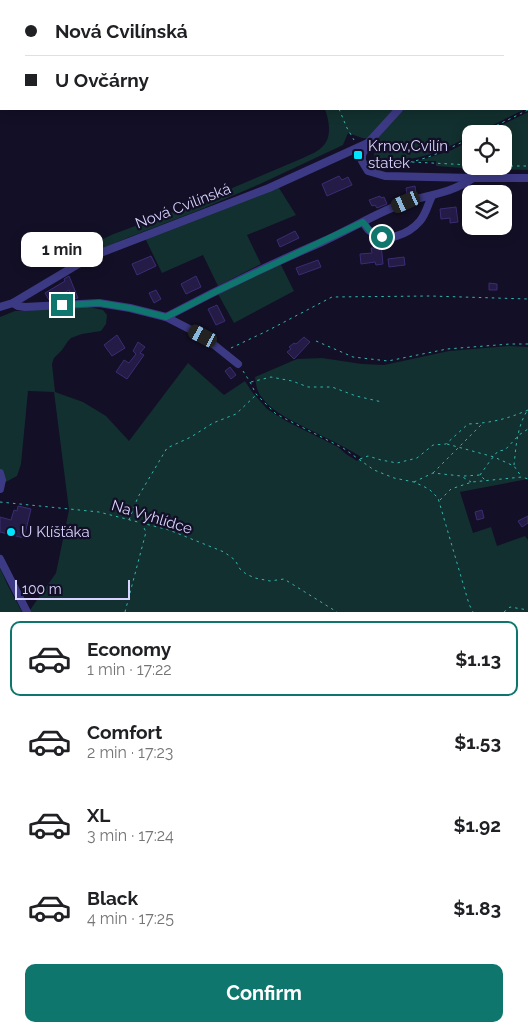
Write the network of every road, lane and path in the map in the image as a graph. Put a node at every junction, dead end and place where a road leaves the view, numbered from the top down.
1 (339, 110) edge
2 (398, 110) edge
3 (528, 110) edge
4 (497, 125) edge
5 (462, 142) edge
6 (360, 151) junction
7 (409, 162) junction
8 (462, 165) edge
9 (512, 166) edge
10 (528, 166) edge
11 (473, 178) junction
12 (528, 178) edge
13 (432, 196) junction
14 (363, 222) junction
15 (528, 299) edge
16 (13, 303) junction
17 (0, 307) edge
18 (166, 317) junction
19 (316, 341) dead end
20 (528, 344) edge
21 (223, 352) junction
22 (238, 364) joint
23 (250, 382) junction
24 (256, 394) junction
25 (382, 402) dead end
26 (528, 411) edge
27 (483, 423) junction
28 (528, 429) edge
29 (518, 435) junction
30 (446, 444) junction
31 (458, 447) junction
32 (494, 456) junction
33 (360, 459) junction
34 (514, 466) junction
35 (0, 473) edge
36 (432, 473) junction
37 (480, 475) junction
38 (461, 476) junction
39 (522, 476) junction
40 (528, 479) edge
41 (485, 481) junction
42 (414, 482) junction
43 (472, 482) junction
44 (0, 490) edge
45 (439, 500) junction
46 (0, 502) edge
47 (129, 520) junction
48 (142, 523) junction
49 (0, 559) edge
50 (528, 610) edge
51 (525, 611) edge
52 (27, 612) edge
53 (125, 612) edge
54 (337, 612) edge
55 (473, 612) edge
56 (504, 612) edge

1 - 6 path
2 - 6 street, Nová Cvilínská
3 - 4 path
5 - 7 path
6 - 7 path
6 - 11 street
6 - 16 street, Nová Cvilínská
7 - 8 path
9 - 10 path
11 - 12 street
11 - 13 street
13 - 14 street
13 - 14 street
14 - 18 street
15 - 21 path
16 - 17 street
16 - 18 street
18 - 21 street
19 - 20 path
21 - 22 street
22 - 23 path
23 - 24 path
23 - 25 path
24 - 33 path
24 - 47 path
26 - 27 path
26 - 29 path
27 - 30 path
27 - 31 path
28 - 29 path
29 - 32 path
29 - 34 path
30 - 31 path
30 - 33 path
31 - 32 path
31 - 36 path
32 - 34 path
32 - 37 path
33 - 42 path
34 - 39 path
35 - 44 street
36 - 38 path
36 - 42 path
37 - 38 path
37 - 41 path
38 - 43 path
39 - 40 path
39 - 41 path
41 - 43 path
42 - 45 path
43 - 45 path
45 - 55 path
46 - 47 path, Na Vyhlídce
47 - 48 path, Na Vyhlídce
48 - 53 path
48 - 54 path, Na Vyhlídce
49 - 52 street
50 - 51 path
51 - 56 path

